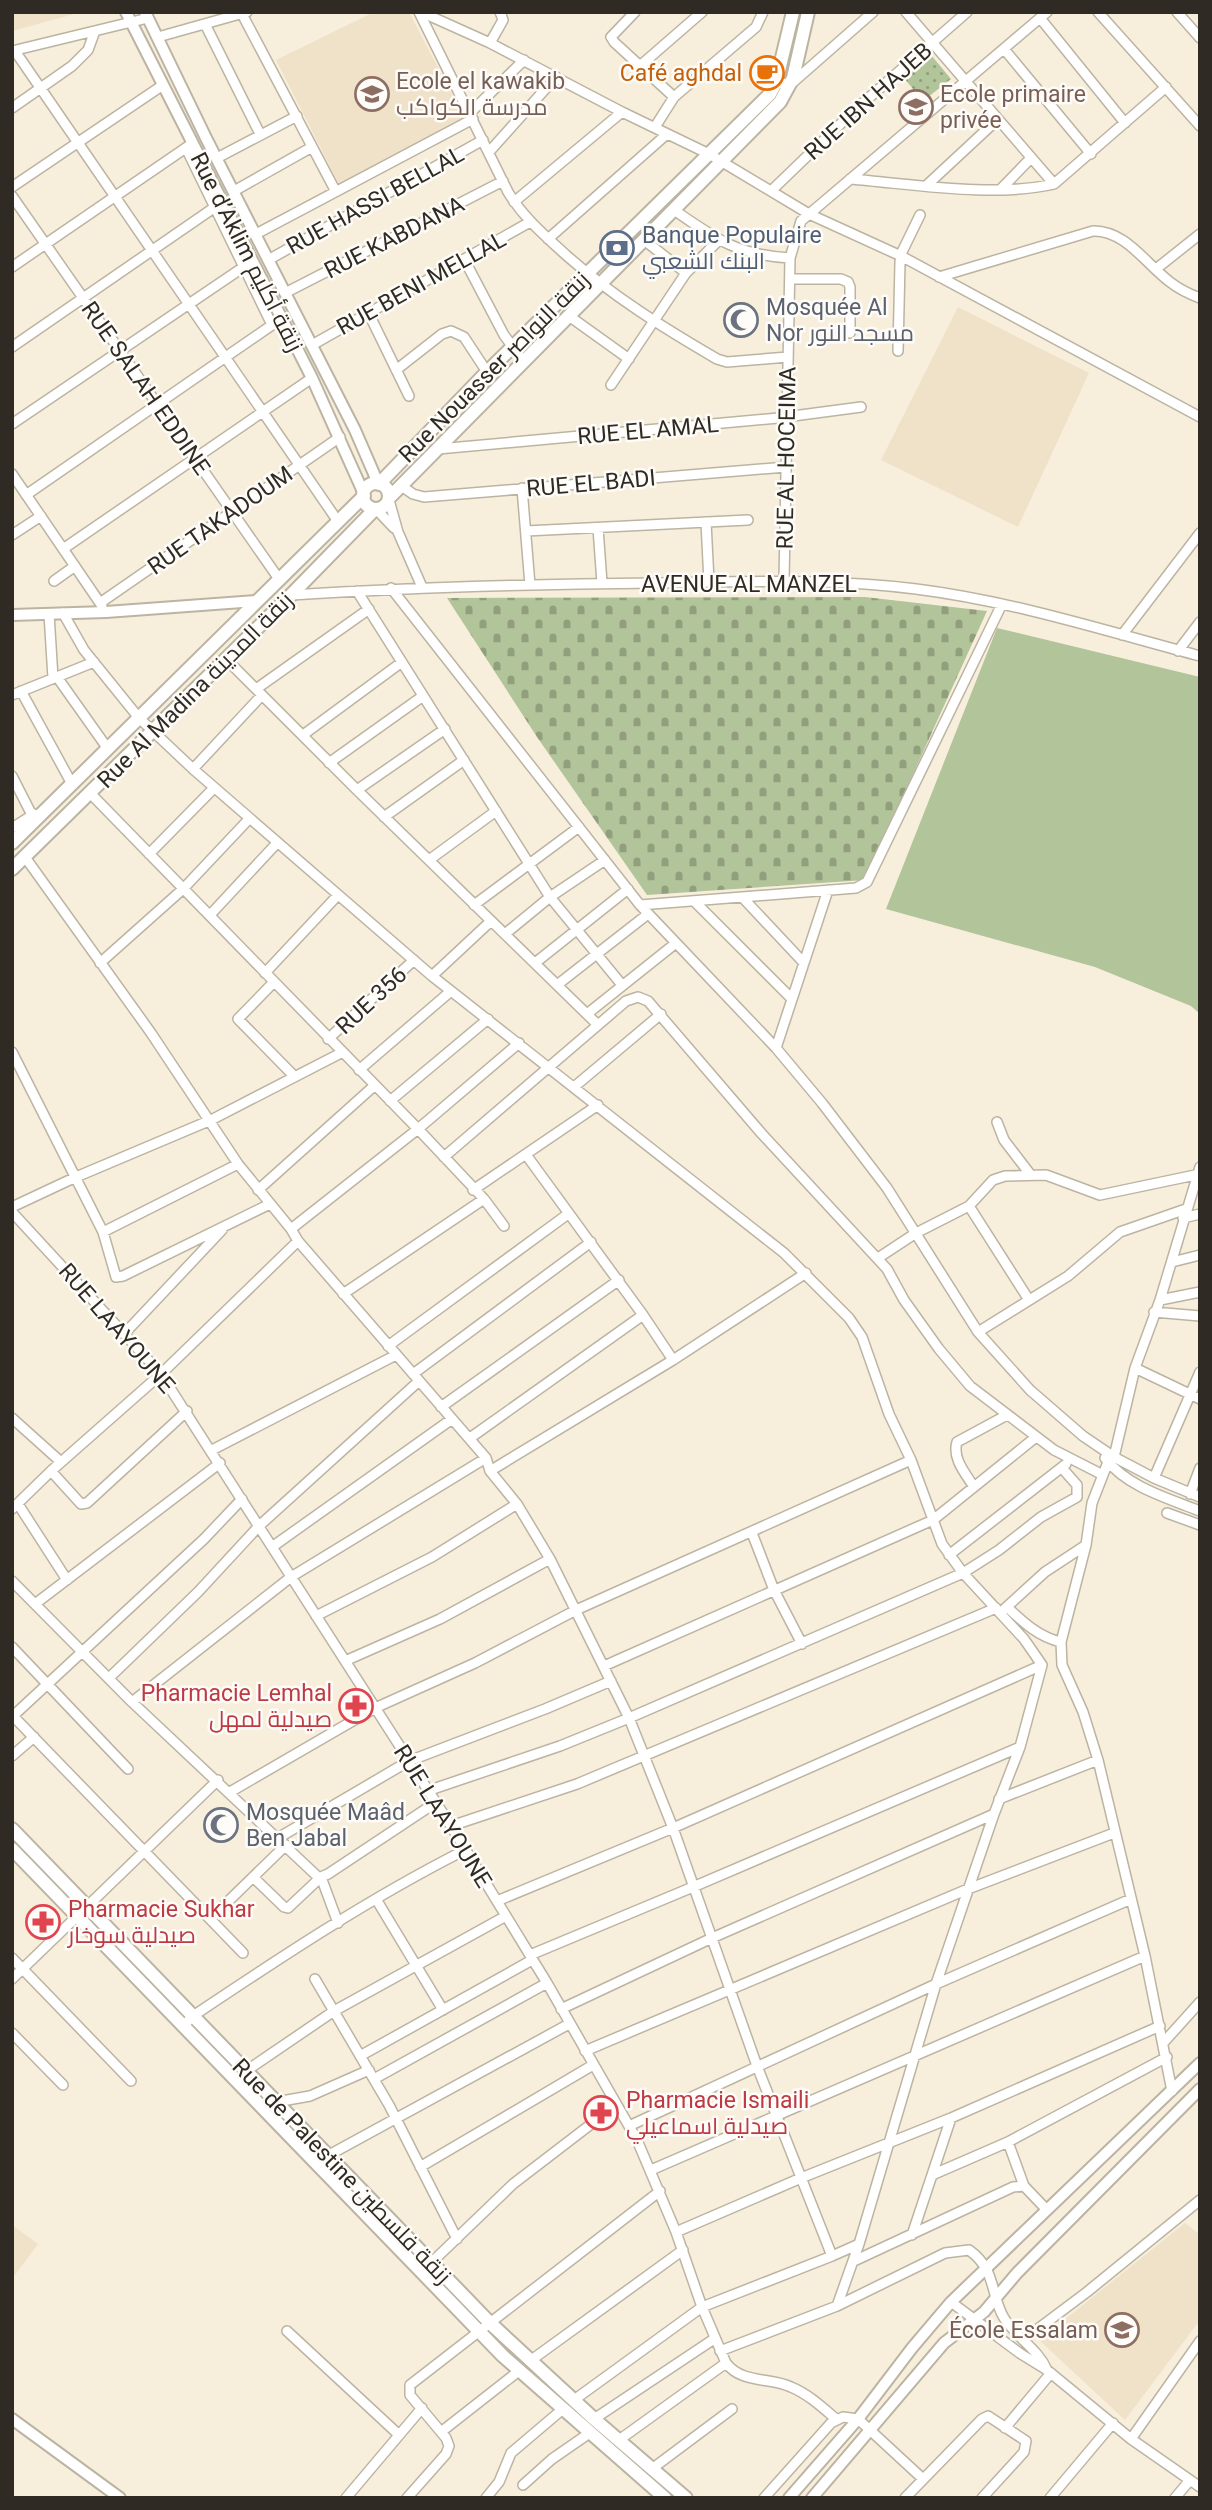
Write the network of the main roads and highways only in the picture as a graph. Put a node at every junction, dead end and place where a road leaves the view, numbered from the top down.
1 (793, 12) edge
2 (808, 12) edge
3 (715, 157) junction
4 (379, 483) junction
5 (364, 495) junction
6 (389, 499) junction
7 (375, 509) junction
8 (12, 843) edge
9 (12, 869) edge
10 (12, 1829) edge
11 (12, 1849) edge
12 (188, 2021) junction
13 (485, 2327) junction
14 (569, 2404) junction
15 (593, 2426) junction
16 (659, 2496) edge
17 (686, 2498) edge

1 - 3 main road, Rue Nouasser زنقة النواصر
2 - 3 main road, Rue Nouasser زنقة النواصر
3 - 4 main road, Rue Nouasser زنقة النواصر
3 - 6 main road, Rue Nouasser زنقة النواصر
4 - 5 main road
4 - 6 main road
5 - 7 main road
5 - 8 main road, Rue Al Madina زنقة المدينة
6 - 7 main road
7 - 9 main road, Rue Al Madina زنقة المدينة
10 - 12 main road, Rue de Palestine زنقة فلسطين
11 - 12 main road, Rue de Palestine زنقة فلسطين
12 - 13 main road, Rue de Palestine زنقة فلسطين
12 - 13 main road, Rue de Palestine زنقة فلسطين
13 - 14 main road, Rue de Palestine زنقة فلسطين
13 - 14 main road, Rue de Palestine زنقة فلسطين
14 - 15 main road, Rue de Palestine زنقة فلسطين
15 - 16 main road, Rue de Palestine زنقة فلسطين
15 - 17 main road, Rue de Palestine زنقة فلسطين

